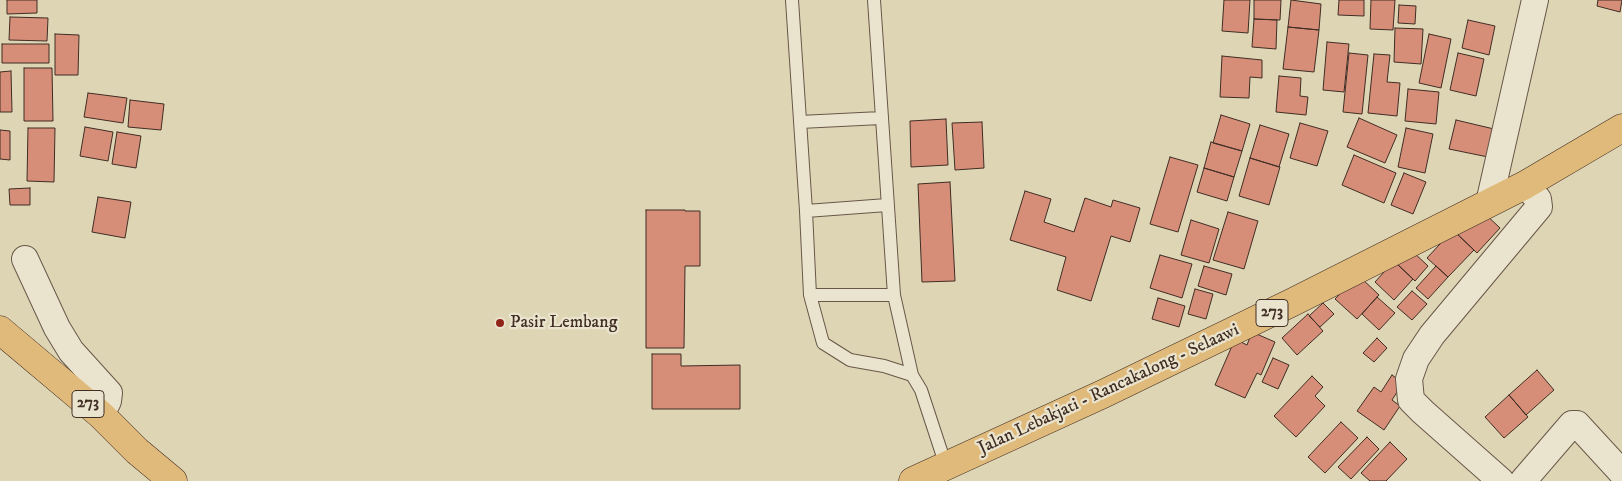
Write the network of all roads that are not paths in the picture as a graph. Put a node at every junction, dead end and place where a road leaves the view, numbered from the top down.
1 (792, 0) edge
2 (874, 0) edge
3 (1535, 0) edge
4 (881, 118) junction
5 (800, 122) junction
6 (1622, 128) edge
7 (1525, 185) junction
8 (1489, 203) junction
9 (887, 205) junction
10 (806, 211) junction
11 (25, 259) dead end
12 (810, 295) junction
13 (894, 295) junction
14 (0, 330) edge
15 (912, 375) junction
16 (100, 415) junction
17 (946, 466) junction
18 (1622, 473) edge
19 (172, 481) edge
20 (913, 481) edge
21 (1501, 481) edge
22 (1523, 481) edge

1 - 5 lane
2 - 4 lane
3 - 8 street
4 - 5 lane
4 - 9 lane
5 - 10 lane
6 - 7 main road, Jalan Lebakjati - Rancakalong - Selaawi / 273
7 - 8 main road, Jalan Lebakjati - Rancakalong - Selaawi / 273
7 - 21 street
8 - 17 main road, Jalan Lebakjati - Rancakalong - Selaawi / 273
9 - 10 lane
9 - 13 lane
10 - 12 lane
11 - 16 street
12 - 13 lane
12 - 15 lane
13 - 15 lane
14 - 16 main road, 273
15 - 17 lane
16 - 19 main road, 273
17 - 20 main road, Jalan Lebakjati - Rancakalong - Selaawi / 273
18 - 22 street

